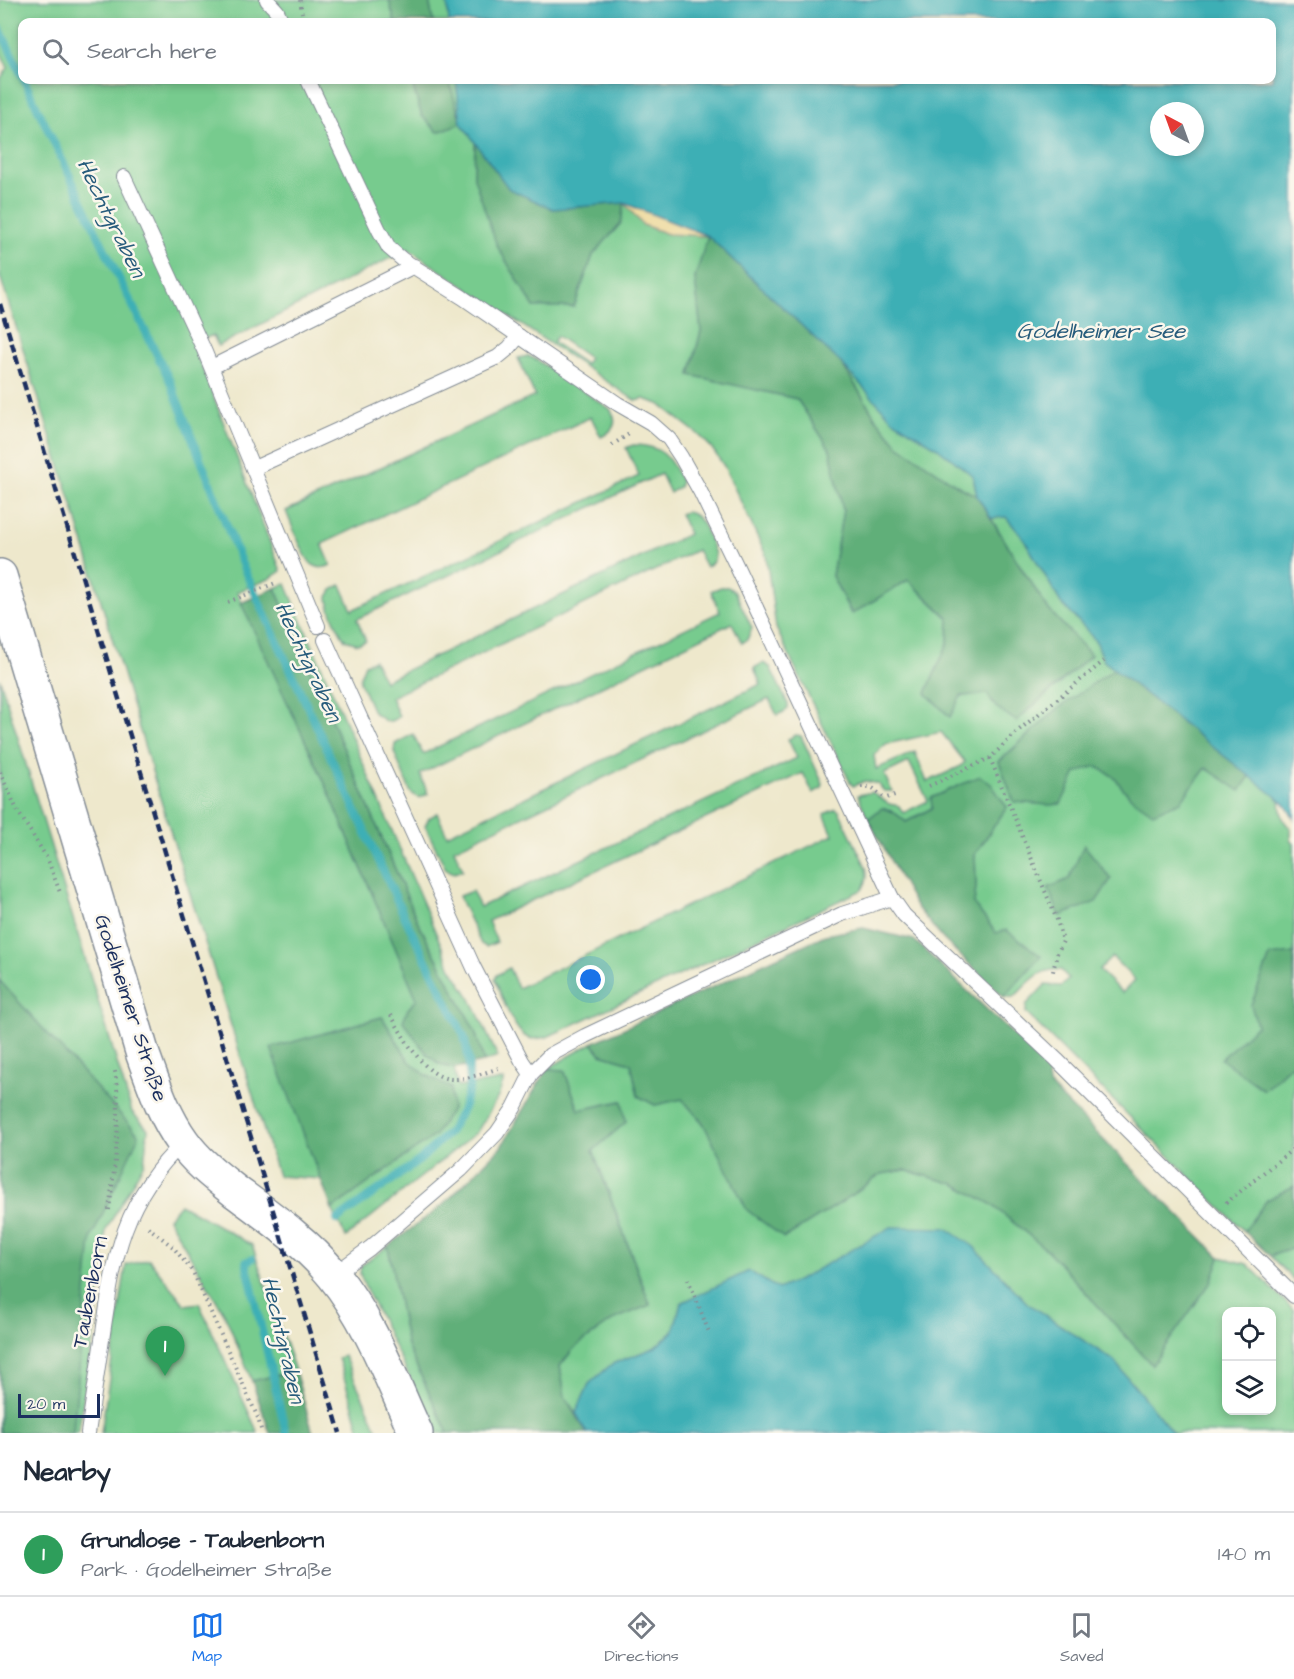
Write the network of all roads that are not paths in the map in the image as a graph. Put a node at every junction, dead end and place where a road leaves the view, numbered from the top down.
1 (267, 0) edge
2 (280, 18) edge
3 (310, 84) edge
4 (124, 177) dead end
5 (414, 266) junction
6 (519, 336) junction
7 (212, 368) junction
8 (254, 468) junction
9 (0, 576) edge
10 (318, 626) dead end
11 (325, 640) dead end
12 (892, 898) junction
13 (531, 1074) junction
14 (184, 1143) junction
15 (333, 1275) junction
16 (1294, 1296) edge
17 (88, 1433) edge
18 (416, 1433) edge

1 - 2 lane
3 - 5 lane
4 - 7 lane
5 - 6 lane
5 - 7 lane
6 - 8 lane
6 - 12 lane
7 - 8 lane
8 - 10 lane
9 - 14 main road, Godelheimer Straße
11 - 13 lane
12 - 13 lane
12 - 16 lane
13 - 15 lane
14 - 15 main road, Godelheimer Straße
14 - 17 lane, Taubenborn
15 - 18 main road, Godelheimer Straße

